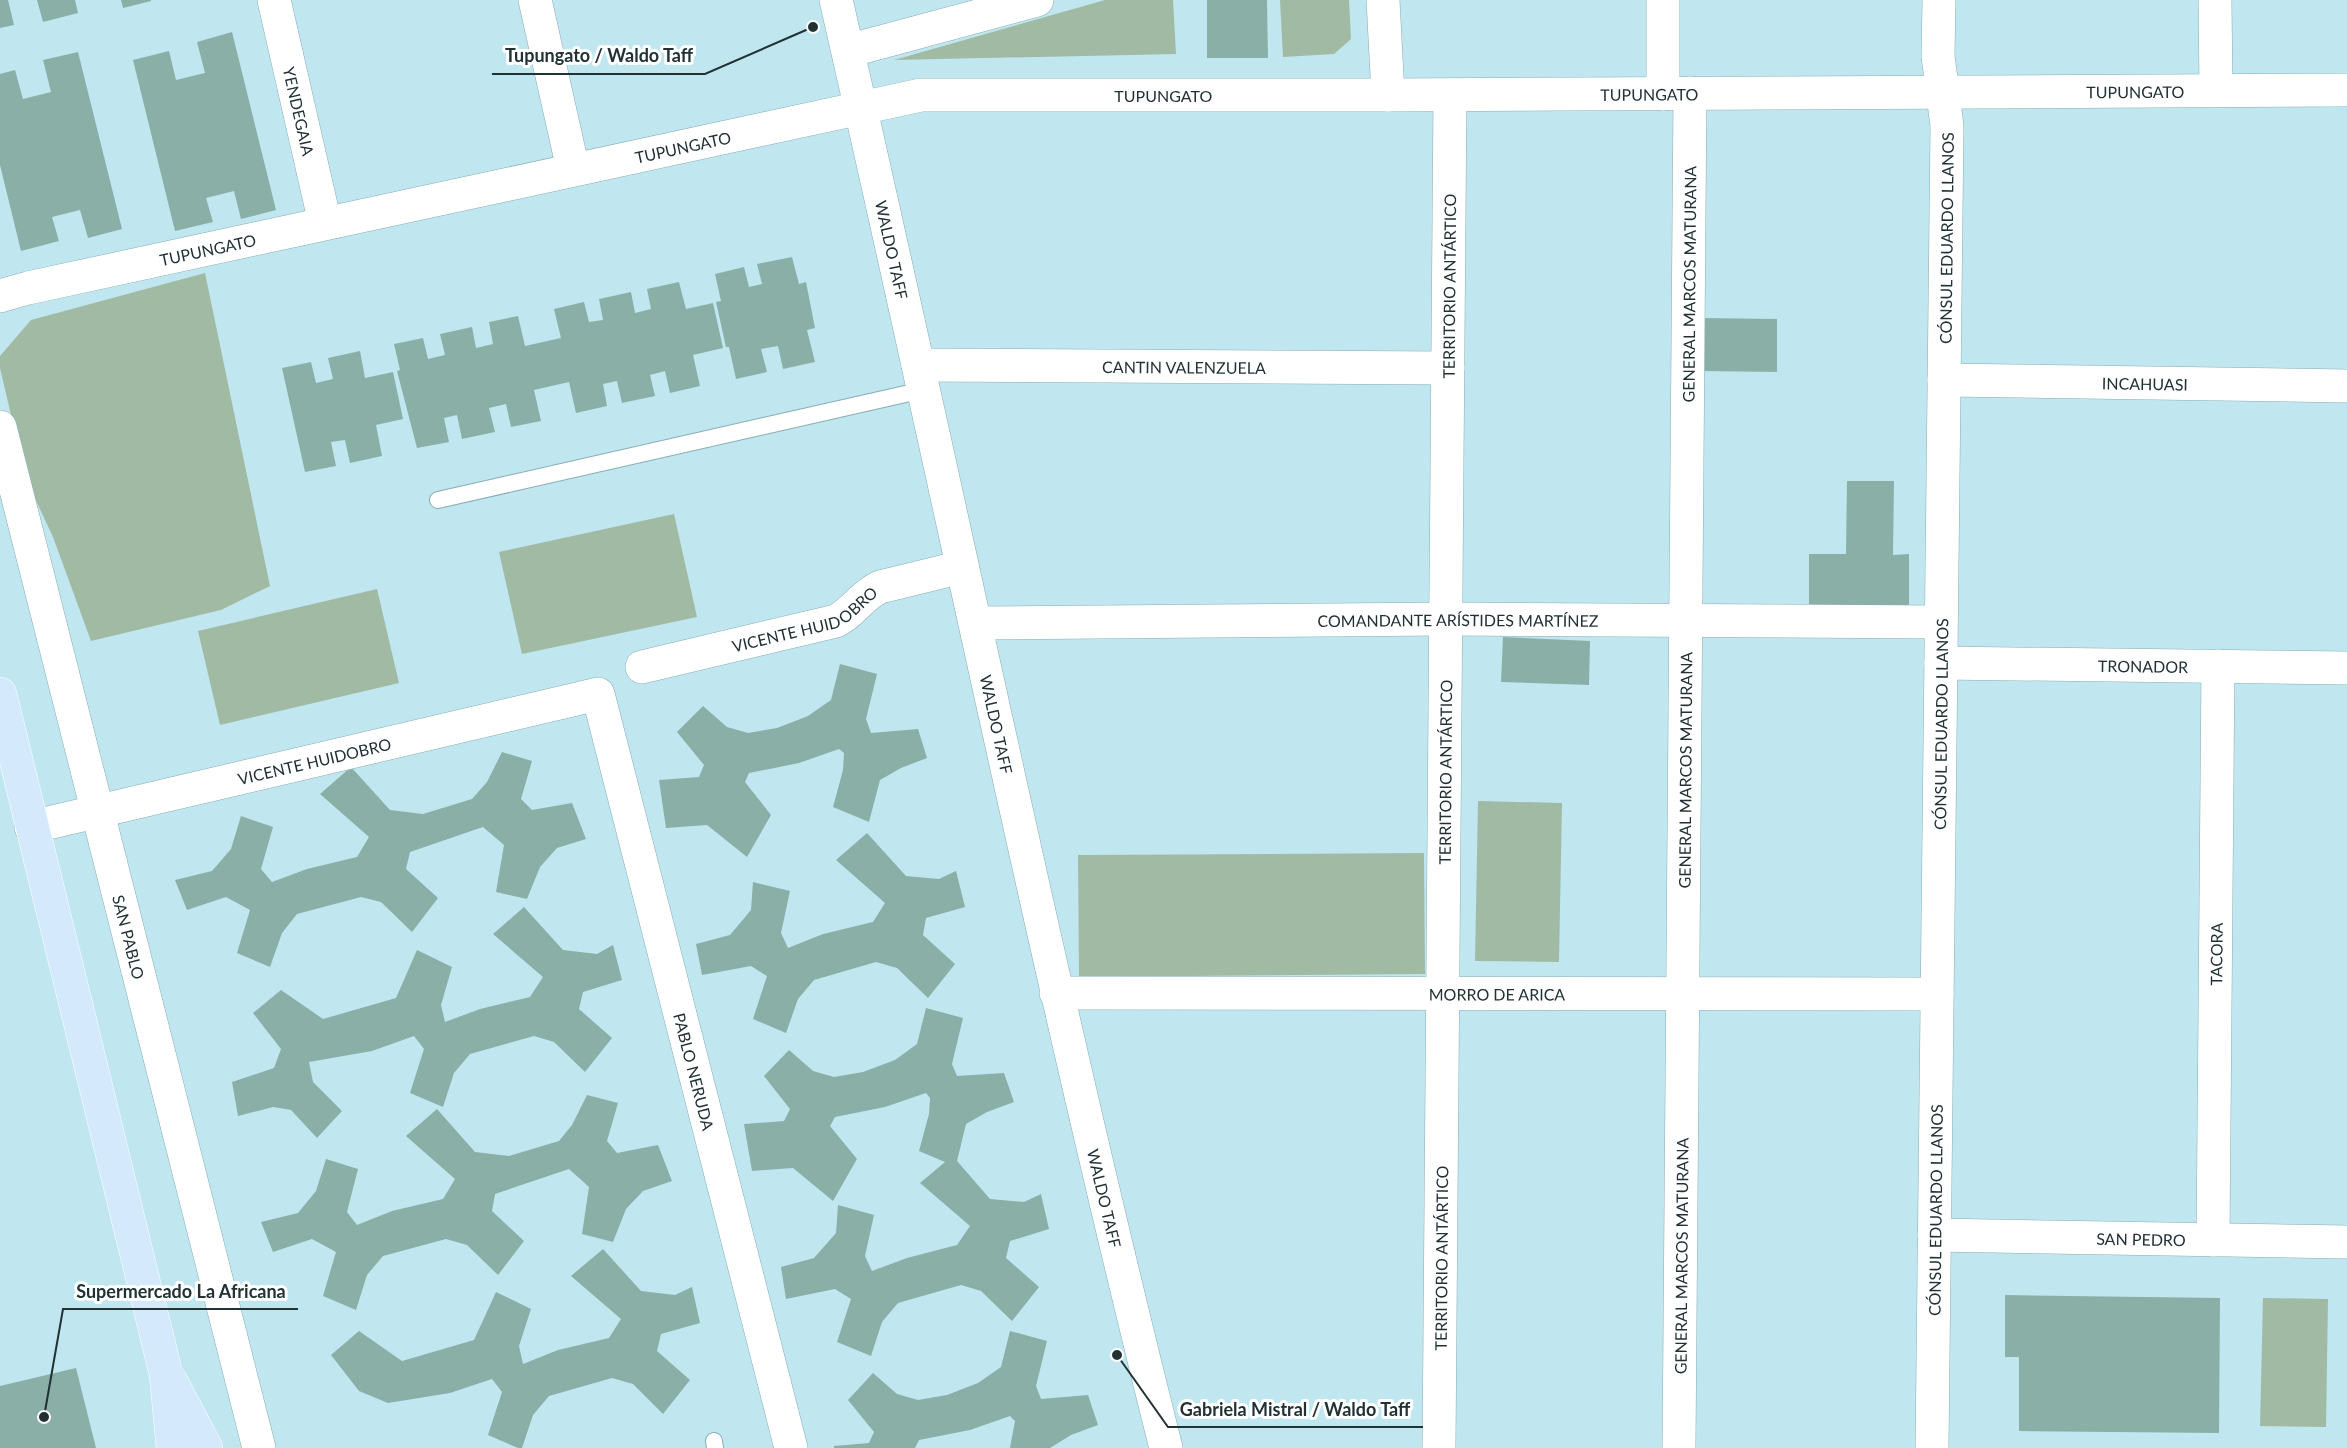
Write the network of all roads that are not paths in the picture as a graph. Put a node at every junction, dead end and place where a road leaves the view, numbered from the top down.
1 (274, 0) edge
2 (535, 0) edge
3 (836, 0) edge
4 (1037, 0) edge
5 (1383, 0) edge
6 (1664, 0) edge
7 (1939, 0) edge
8 (2215, 0) edge
9 (848, 51) junction
10 (2347, 72) edge
11 (2216, 90) junction
12 (2272, 90) junction
13 (2347, 90) edge
14 (1943, 91) junction
15 (1677, 93) junction
16 (1450, 94) junction
17 (1389, 95) junction
18 (861, 107) junction
19 (573, 169) junction
20 (325, 223) junction
21 (0, 296) edge
22 (1448, 368) junction
23 (921, 378) junction
24 (1944, 380) junction
25 (2347, 386) edge
26 (0, 427) edge
27 (438, 501) dead end
28 (962, 567) junction
29 (1446, 619) junction
30 (1686, 621) junction
31 (1941, 622) junction
32 (975, 623) junction
33 (1941, 663) junction
34 (2218, 666) junction
35 (642, 667) dead end
36 (2347, 668) edge
37 (598, 694) joint
38 (2, 711) edge
39 (98, 812) junction
40 (31, 827) junction
41 (1056, 993) junction
42 (1443, 994) junction
43 (1683, 994) junction
44 (1937, 994) junction
45 (1934, 1235) junction
46 (2213, 1240) junction
47 (2347, 1242) edge
48 (166, 1374) junction
49 (173, 1448) edge
50 (206, 1448) edge
51 (259, 1448) edge
52 (791, 1448) edge
53 (1166, 1448) edge
54 (1439, 1448) edge
55 (1679, 1448) edge
56 (1932, 1448) edge

1 - 20 street, YENDEGAIA
2 - 19 street
3 - 9 street, WALDO TAFF
4 - 9 street
5 - 17 street
6 - 15 street, GENERAL MARCOS MATURANA
7 - 14 street, CÓNSUL EDUARDO LLANOS
8 - 11 street
9 - 18 street, WALDO TAFF
10 - 12 street
11 - 12 street, TUPUNGATO
11 - 14 street, TUPUNGATO
12 - 13 street, TUPUNGATO
14 - 15 street, TUPUNGATO
14 - 24 street, CÓNSUL EDUARDO LLANOS
15 - 16 street, TUPUNGATO
15 - 30 street, GENERAL MARCOS MATURANA
16 - 17 street, TUPUNGATO
16 - 22 street, TERRITORIO ANTÁRTICO
17 - 18 street, TUPUNGATO
18 - 19 street, TUPUNGATO
18 - 23 street, WALDO TAFF
19 - 20 street, TUPUNGATO
20 - 21 street, TUPUNGATO
22 - 23 street, CANTIN VALENZUELA
22 - 29 street, TERRITORIO ANTÁRTICO
23 - 27 lane
23 - 28 street, WALDO TAFF
24 - 25 street, INCAHUASI
24 - 31 street, CÓNSUL EDUARDO LLANOS
26 - 39 street, SAN PABLO
28 - 32 street, WALDO TAFF
28 - 35 street, VICENTE HUIDOBRO
29 - 30 street, COMANDANTE ARÍSTIDES MARTÍNEZ
29 - 32 street, COMANDANTE ARÍSTIDES MARTÍNEZ
29 - 42 street, TERRITORIO ANTÁRTICO
30 - 31 street, COMANDANTE ARÍSTIDES MARTÍNEZ
30 - 43 street, GENERAL MARCOS MATURANA
31 - 33 street, CÓNSUL EDUARDO LLANOS
32 - 41 street, WALDO TAFF
33 - 34 street, TRONADOR
33 - 44 street, CÓNSUL EDUARDO LLANOS
34 - 36 street, TRONADOR
34 - 46 street, TACORA
37 - 39 street, VICENTE HUIDOBRO
37 - 52 street, PABLO NERUDA
38 - 40 main road
39 - 40 street, VICENTE HUIDOBRO
39 - 51 street, SAN PABLO
40 - 48 main road
41 - 42 street, MORRO DE ARICA
41 - 53 street, WALDO TAFF
42 - 43 street, MORRO DE ARICA
42 - 54 street, TERRITORIO ANTÁRTICO
43 - 44 street, MORRO DE ARICA
43 - 55 street, GENERAL MARCOS MATURANA
44 - 45 street, CÓNSUL EDUARDO LLANOS
45 - 46 street, SAN PEDRO
45 - 56 street, CÓNSUL EDUARDO LLANOS
46 - 47 street, SAN PEDRO
48 - 49 main road
48 - 50 main road

